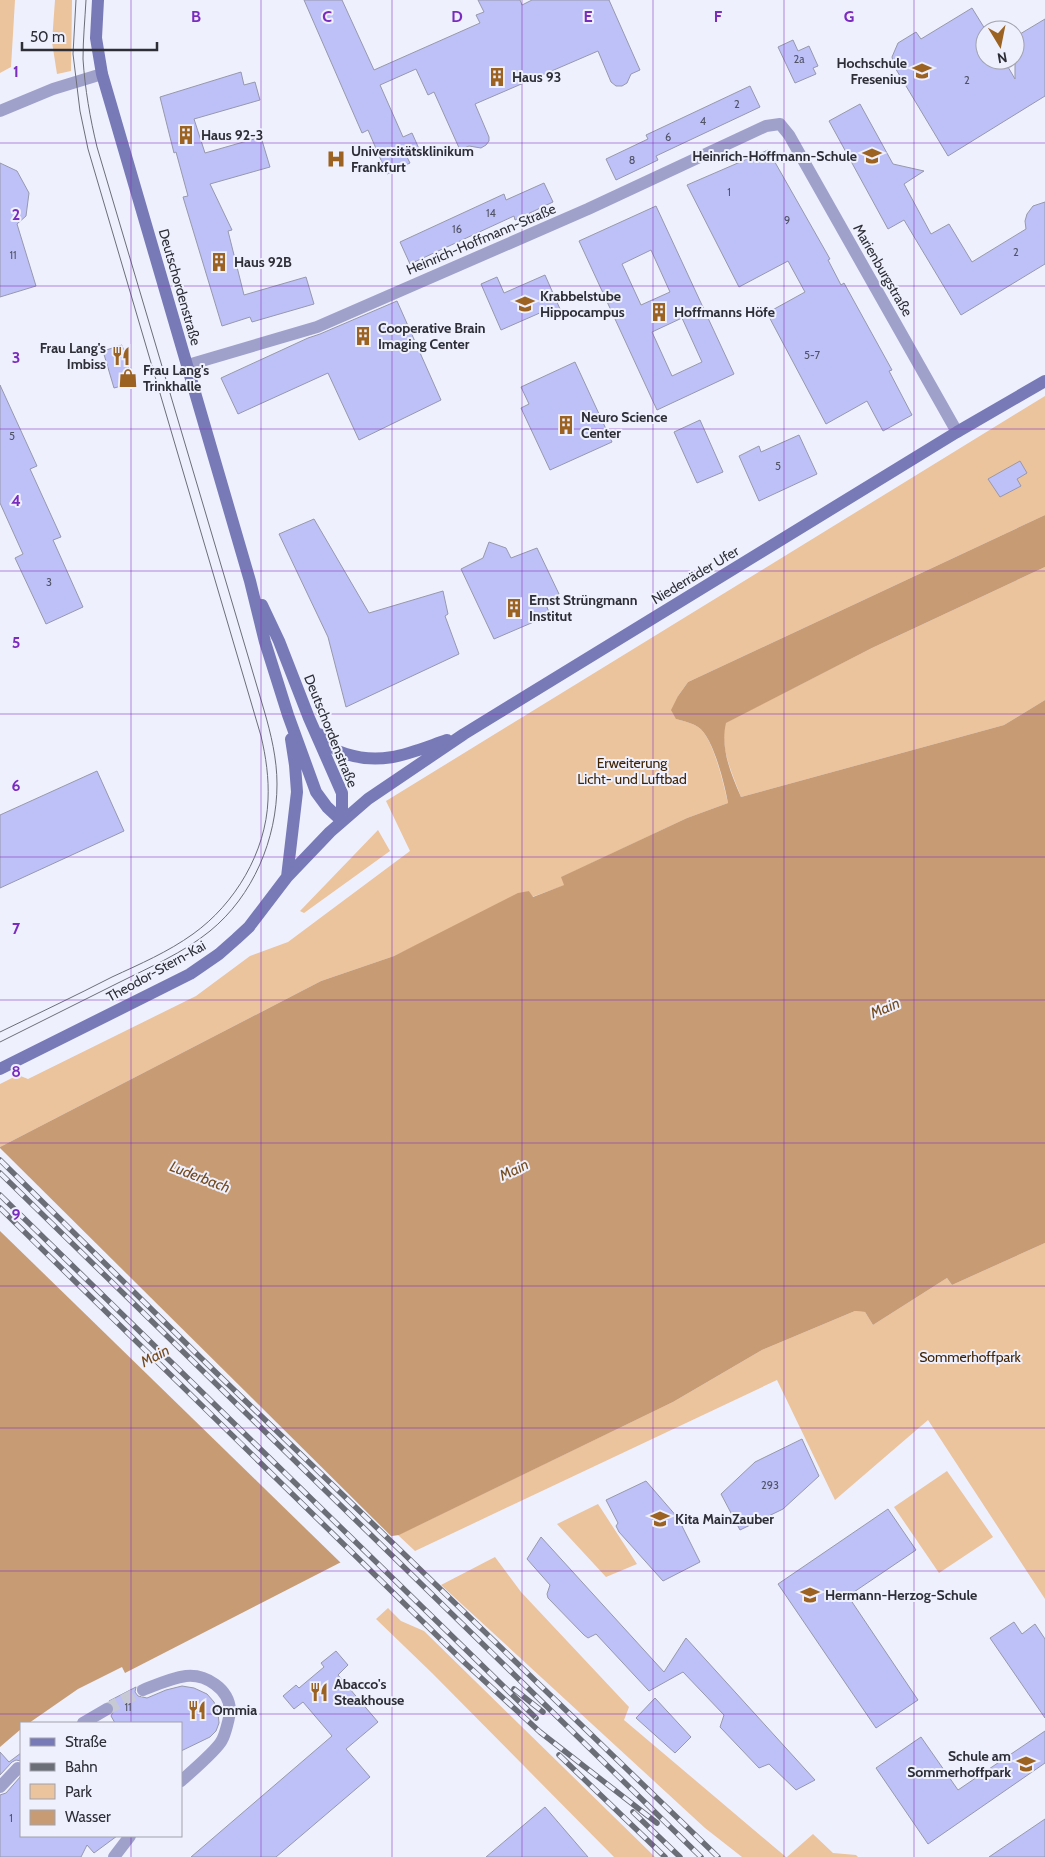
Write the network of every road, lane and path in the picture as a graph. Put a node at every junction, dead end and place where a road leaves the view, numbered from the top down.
1 (98, 0) edge
2 (102, 74) junction
3 (0, 111) edge
4 (780, 124) joint
5 (188, 365) junction
6 (1045, 381) edge
7 (957, 432) junction
8 (250, 581) junction
9 (288, 715) junction
10 (309, 718) junction
11 (464, 734) junction
12 (342, 821) junction
13 (288, 877) junction
14 (0, 1069) edge
15 (142, 1690) tunnel mouth
16 (107, 1709) tunnel mouth
17 (85, 1722) edge
18 (18, 1768) dead end
19 (182, 1780) edge
20 (0, 1787) edge
21 (129, 1837) edge
22 (114, 1857) edge

1 - 2 main road, Deutschordenstraße
2 - 3 street
2 - 5 main road, Deutschordenstraße
4 - 5 street, Heinrich-Hoffmann-Straße
4 - 7 street, Marienburgstraße
5 - 8 main road, Deutschordenstraße
6 - 7 main road, Niederräder Ufer
7 - 11 main road, Niederräder Ufer
8 - 9 main road, Deutschordenstraße
8 - 10 main road, Deutschordenstraße
9 - 12 main road, Deutschordenstraße
9 - 13 main road
10 - 11 main road
10 - 12 main road, Deutschordenstraße
11 - 12 main road, Niederräder Ufer
12 - 13 main road, Theodor-Stern-Kai
13 - 14 main road, Theodor-Stern-Kai
15 - 19 street
16 - 17 street
18 - 20 street
21 - 22 street

